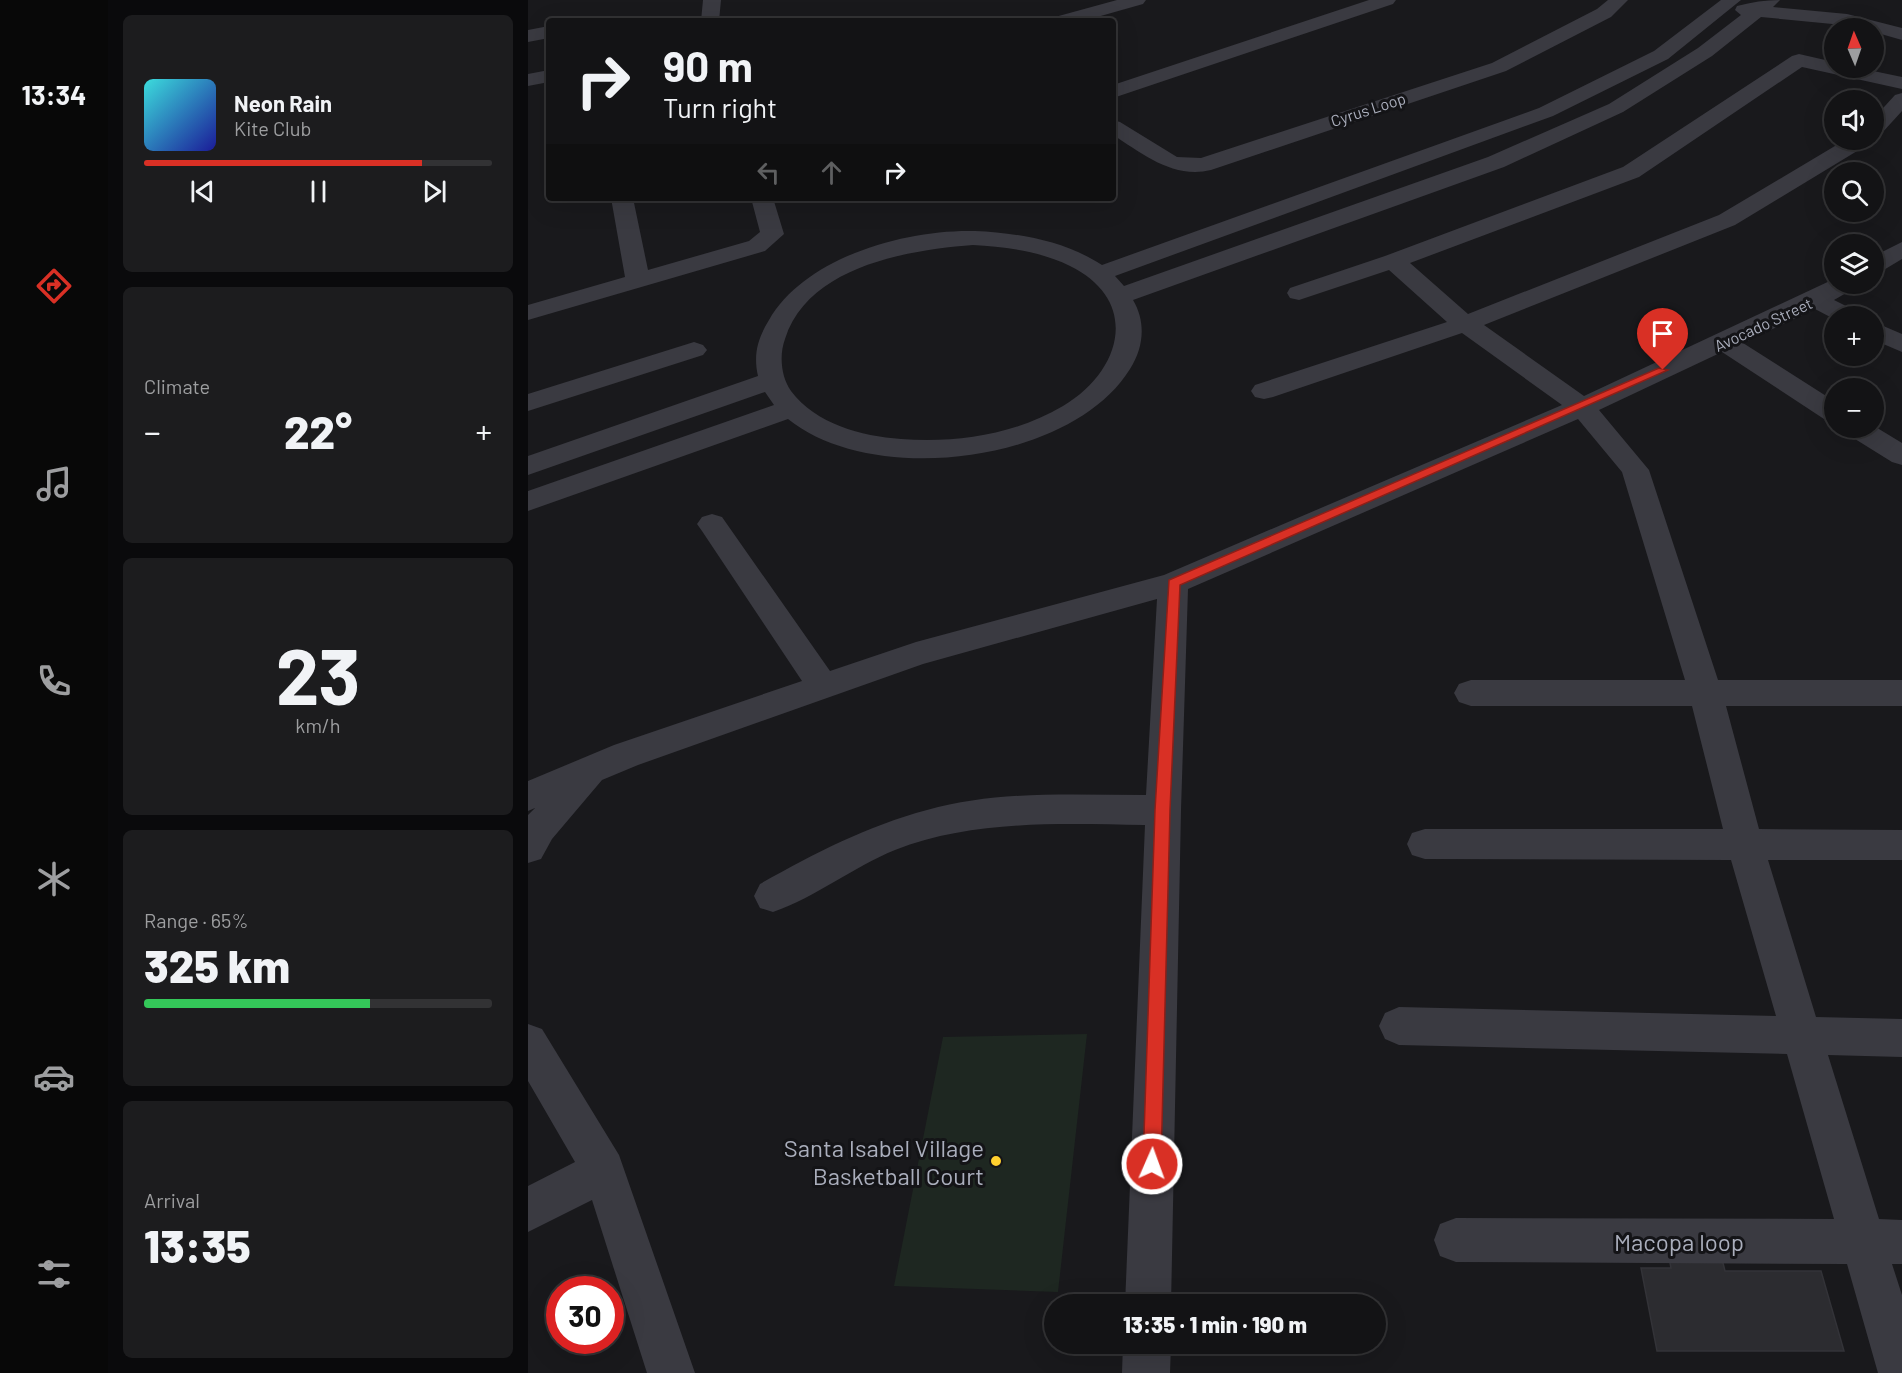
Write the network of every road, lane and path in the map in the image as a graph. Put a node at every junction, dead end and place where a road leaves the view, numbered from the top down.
1 (712, 0) edge
2 (1133, 0) edge
3 (1619, 0) edge
4 (1817, 0) edge
5 (1380, 1) edge
6 (1727, 4) edge
7 (1764, 6) edge
8 (710, 18) edge
9 (1072, 18) edge
10 (1835, 18) edge
11 (1844, 18) edge
12 (1884, 29) edge
13 (546, 33) edge
14 (1902, 34) edge
15 (528, 36) edge
16 (546, 77) edge
17 (528, 80) edge
18 (1902, 83) edge
19 (1116, 91) edge
20 (1902, 99) edge
21 (1884, 119) edge
22 (1116, 128) edge
23 (1842, 150) edge
24 (1332, 192) junction
25 (623, 201) edge
26 (763, 201) edge
27 (1360, 210) junction
28 (1902, 249) edge
29 (1884, 260) edge
30 (1393, 261) junction
31 (1099, 274) junction
32 (638, 281) junction
33 (1299, 293) dead end
34 (1826, 294) edge
35 (1120, 296) junction
36 (1815, 300) junction
37 (1827, 306) edge
38 (528, 313) edge
39 (1464, 324) junction
40 (1884, 335) edge
41 (1724, 342) junction
42 (1902, 344) edge
43 (694, 350) dead end
44 (772, 380) junction
45 (1264, 391) dead end
46 (528, 403) edge
47 (1582, 407) junction
48 (1824, 407) edge
49 (792, 408) junction
50 (1873, 438) edge
51 (1902, 456) edge
52 (528, 466) edge
53 (528, 501) edge
54 (712, 524) dead end
55 (1173, 583) junction
56 (823, 687) junction
57 (1471, 693) dead end
58 (1902, 693) edge
59 (1706, 694) junction
60 (594, 768) junction
61 (528, 796) edge
62 (1163, 810) junction
63 (1425, 844) dead end
64 (1745, 844) junction
65 (1902, 845) edge
66 (528, 849) edge
67 (773, 896) dead end
68 (1399, 1026) dead end
69 (1803, 1037) junction
70 (1902, 1038) edge
71 (528, 1043) edge
72 (604, 1170) junction
73 (528, 1210) edge
74 (1456, 1240) dead end
75 (1883, 1242) edge
76 (1148, 1294) edge
77 (1147, 1354) edge
78 (671, 1373) edge
79 (1146, 1373) edge
80 (1902, 1373) edge

1 - 8 street
2 - 9 street
3 - 22 street, Cyrus Loop
4 - 11 street
5 - 19 street
6 - 7 street
6 - 24 street
7 - 10 street
7 - 27 street
12 - 14 street
13 - 15 street
16 - 17 street
18 - 30 street
20 - 21 street
23 - 39 street
24 - 27 street
24 - 31 street
25 - 32 street
26 - 32 street
27 - 35 street
28 - 29 street
30 - 33 street
30 - 39 street
31 - 35 street
31 - 44 street
32 - 38 street
34 - 36 street, Avocado Street
35 - 49 street
36 - 37 street
36 - 41 street, Avocado Street
39 - 45 street
39 - 47 street
40 - 42 street
41 - 47 street, Avocado Street
41 - 48 street
43 - 46 street
44 - 49 street
44 - 52 street
47 - 55 street, Avocado Street
47 - 59 street
49 - 53 street
50 - 51 street
54 - 56 street
55 - 56 street, Avocado Street
55 - 62 street
56 - 60 street, Avocado Street
57 - 59 street
58 - 59 street
59 - 64 street
60 - 61 street, Avocado Street
60 - 66 street
62 - 67 street
62 - 76 street
63 - 64 street
64 - 65 street
64 - 69 street
68 - 69 street
69 - 70 street
69 - 75 street
71 - 72 street
72 - 73 street
72 - 78 street
74 - 75 street, Macopa loop
75 - 80 street
77 - 79 street

